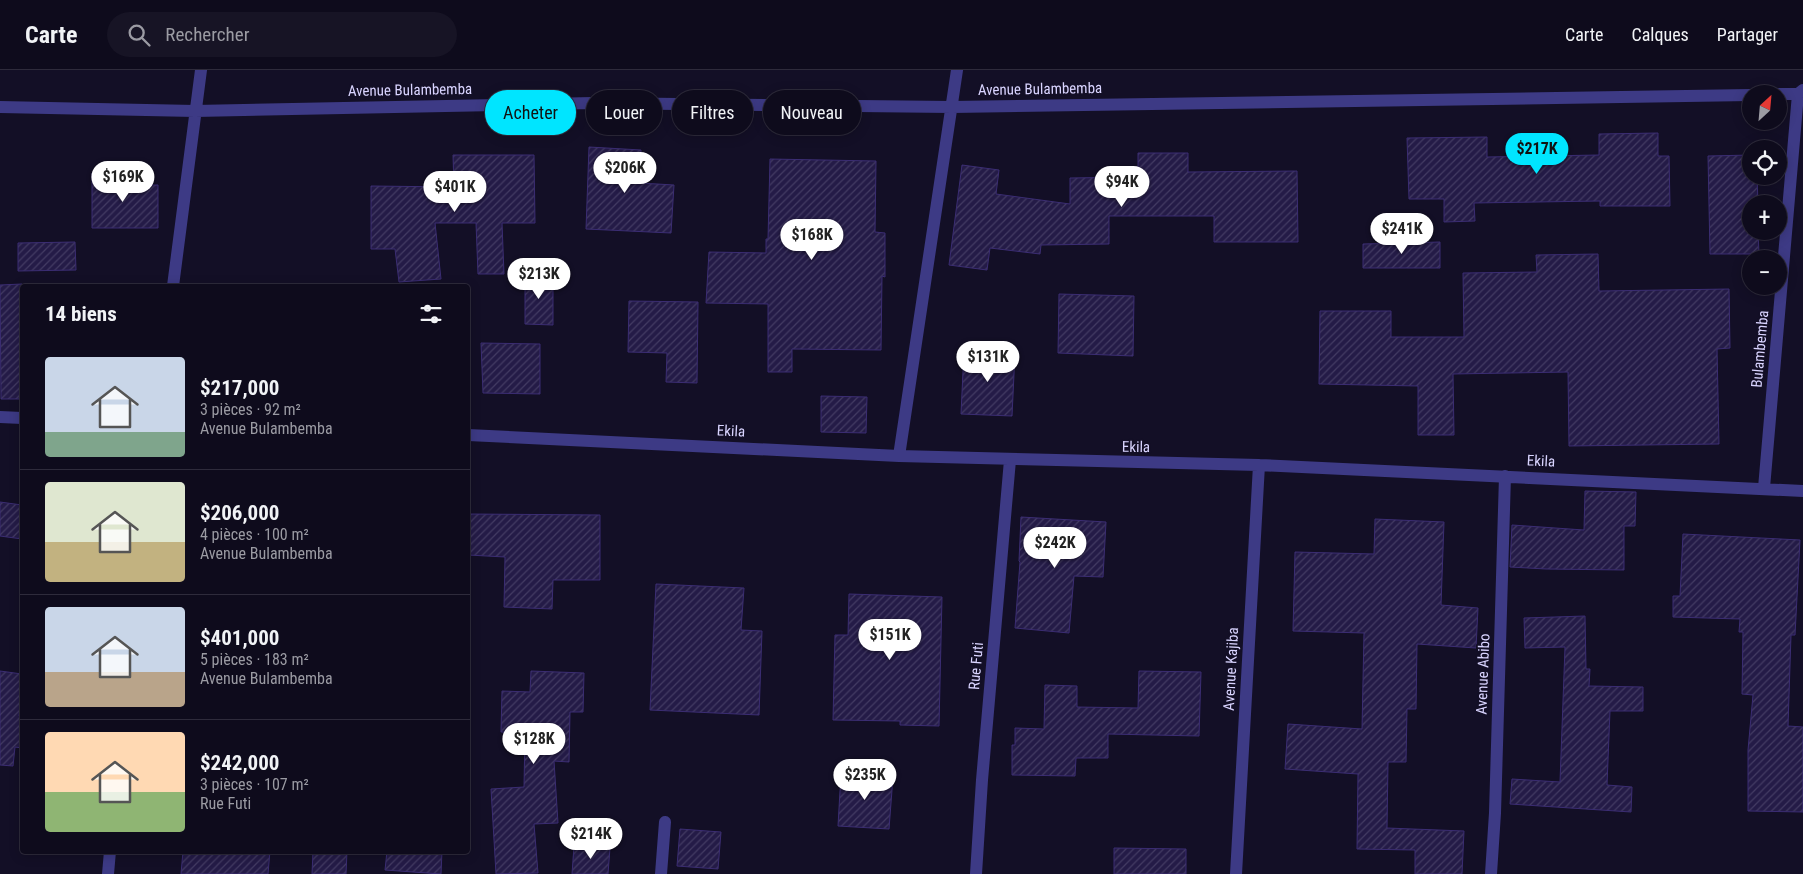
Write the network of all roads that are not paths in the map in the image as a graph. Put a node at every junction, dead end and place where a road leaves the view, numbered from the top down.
1 (201, 70) edge
2 (957, 70) edge
3 (1801, 92) edge
4 (1788, 93) edge
5 (1742, 95) edge
6 (0, 107) edge
7 (952, 107) junction
8 (195, 111) junction
9 (172, 284) edge
10 (0, 417) edge
11 (20, 418) edge
12 (470, 435) edge
13 (899, 456) junction
14 (1010, 460) junction
15 (1259, 466) junction
16 (1505, 476) junction
17 (1764, 488) junction
18 (1803, 491) edge
19 (665, 822) dead end
20 (110, 854) edge
21 (108, 874) edge
22 (661, 874) edge
23 (976, 874) edge
24 (1236, 874) edge
25 (1491, 874) edge

1 - 8 street
2 - 7 street
3 - 4 street
3 - 17 street, Bulambemba
5 - 7 street, Avenue Bulambemba
6 - 8 street, Avenue Bulambemba
7 - 8 street, Avenue Bulambemba
7 - 13 street
8 - 9 street
10 - 11 street
12 - 13 street, Ekila
13 - 14 street, Ekila
14 - 15 street, Ekila
14 - 23 street, Rue Futi
15 - 16 street, Ekila
15 - 24 street, Avenue Kajiba
16 - 17 street, Ekila
16 - 25 street, Avenue Abibo
17 - 18 street, Ekila
19 - 22 street
20 - 21 street

